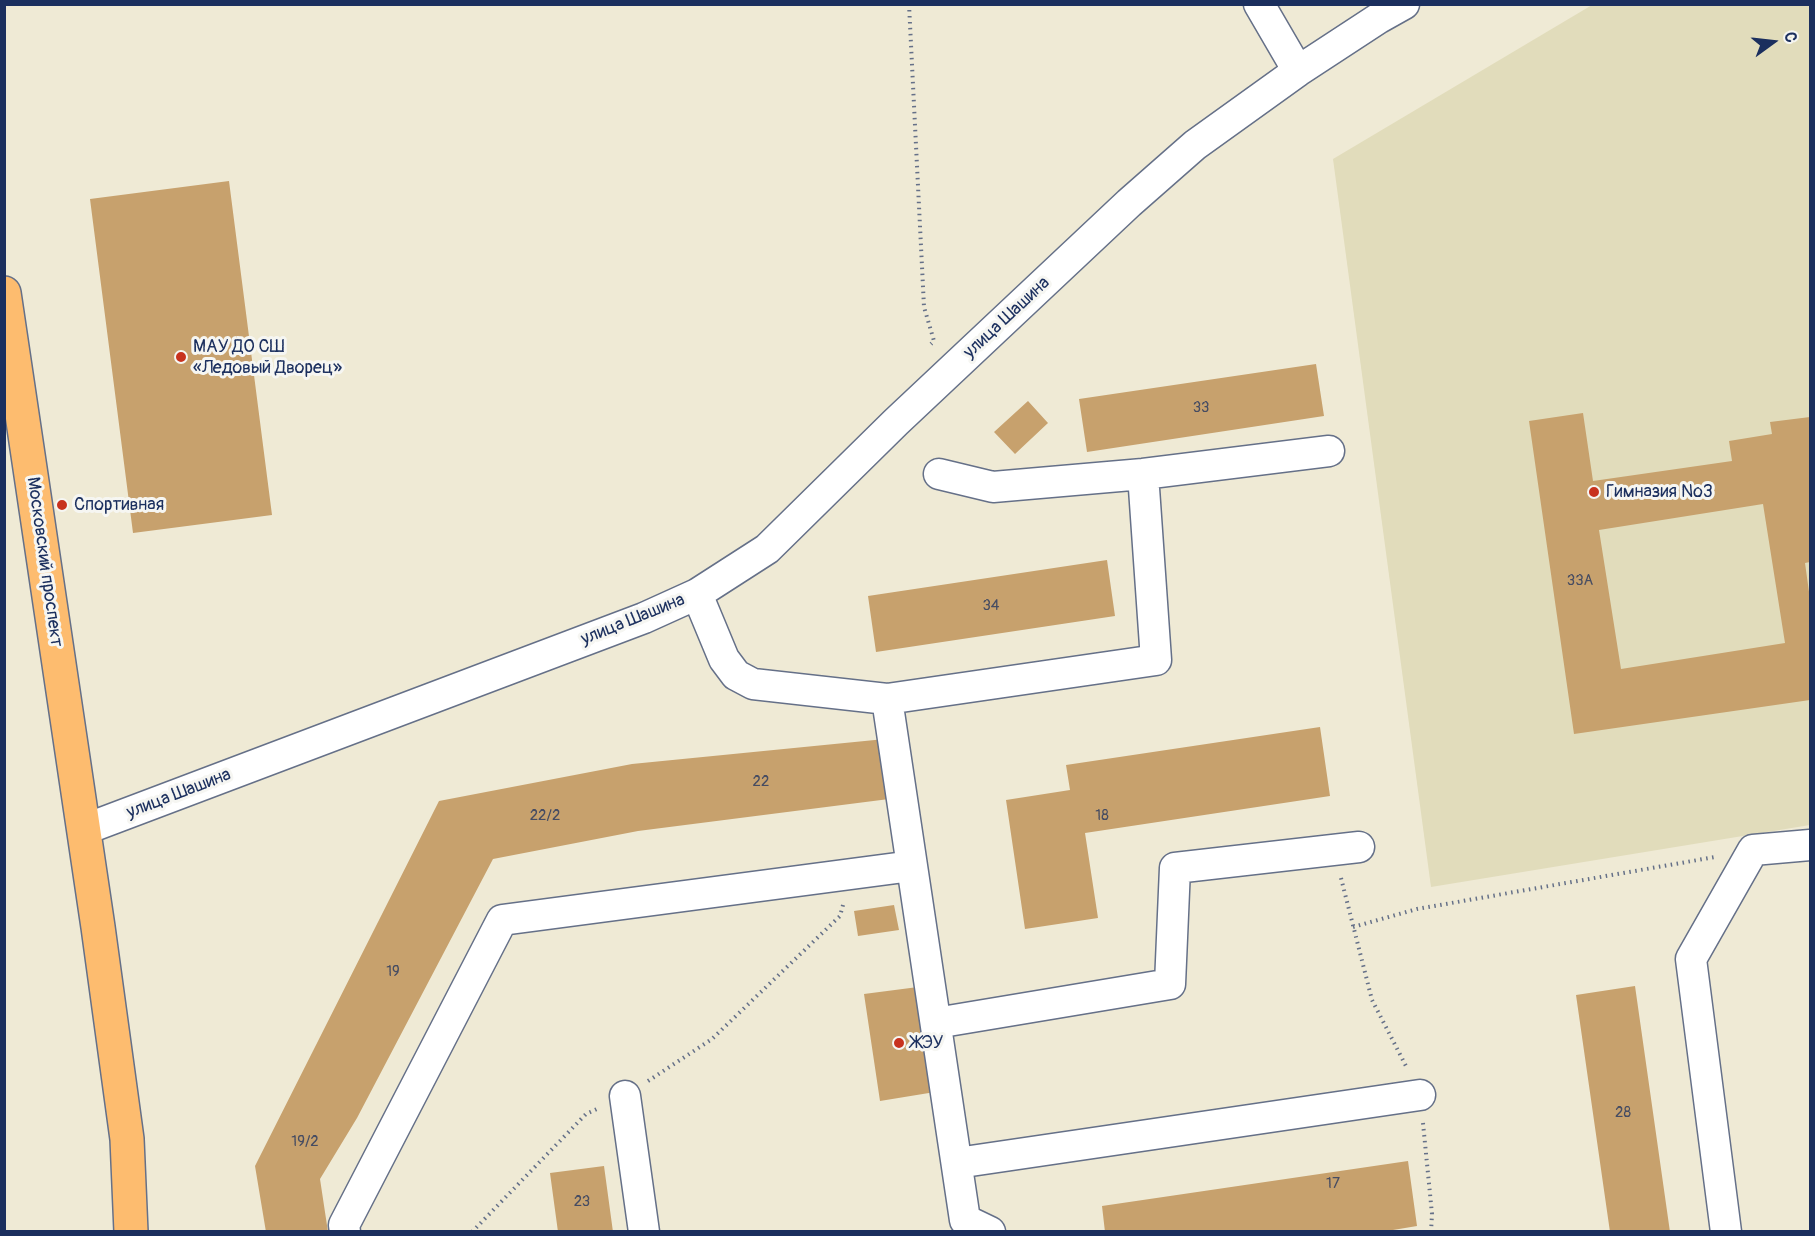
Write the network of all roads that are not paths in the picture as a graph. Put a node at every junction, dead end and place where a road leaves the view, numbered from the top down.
1 (1259, 4) edge
2 (1404, 4) edge
3 (1298, 71) junction
4 (4, 293) edge
5 (1329, 451) dead end
6 (939, 474) dead end
7 (1143, 474) junction
8 (697, 594) junction
9 (888, 699) junction
10 (83, 830) junction
11 (1810, 844) edge
12 (1346, 849) road end
13 (912, 866) junction
14 (936, 1023) junction
15 (1420, 1095) road end
16 (625, 1096) road end
17 (957, 1163) junction
18 (131, 1232) edge
19 (345, 1232) edge
20 (644, 1232) edge
21 (990, 1232) edge
22 (1726, 1232) edge

1 - 3 street
2 - 3 street, улица Шашина
3 - 8 street, улица Шашина
4 - 10 main road, Московский проспект
5 - 7 street
6 - 7 street
7 - 9 street
8 - 9 street
8 - 10 street, улица Шашина
9 - 13 street
10 - 18 main road
11 - 22 street
12 - 14 street
13 - 14 street
13 - 19 street
14 - 17 street
15 - 17 street
16 - 20 street
17 - 21 street

